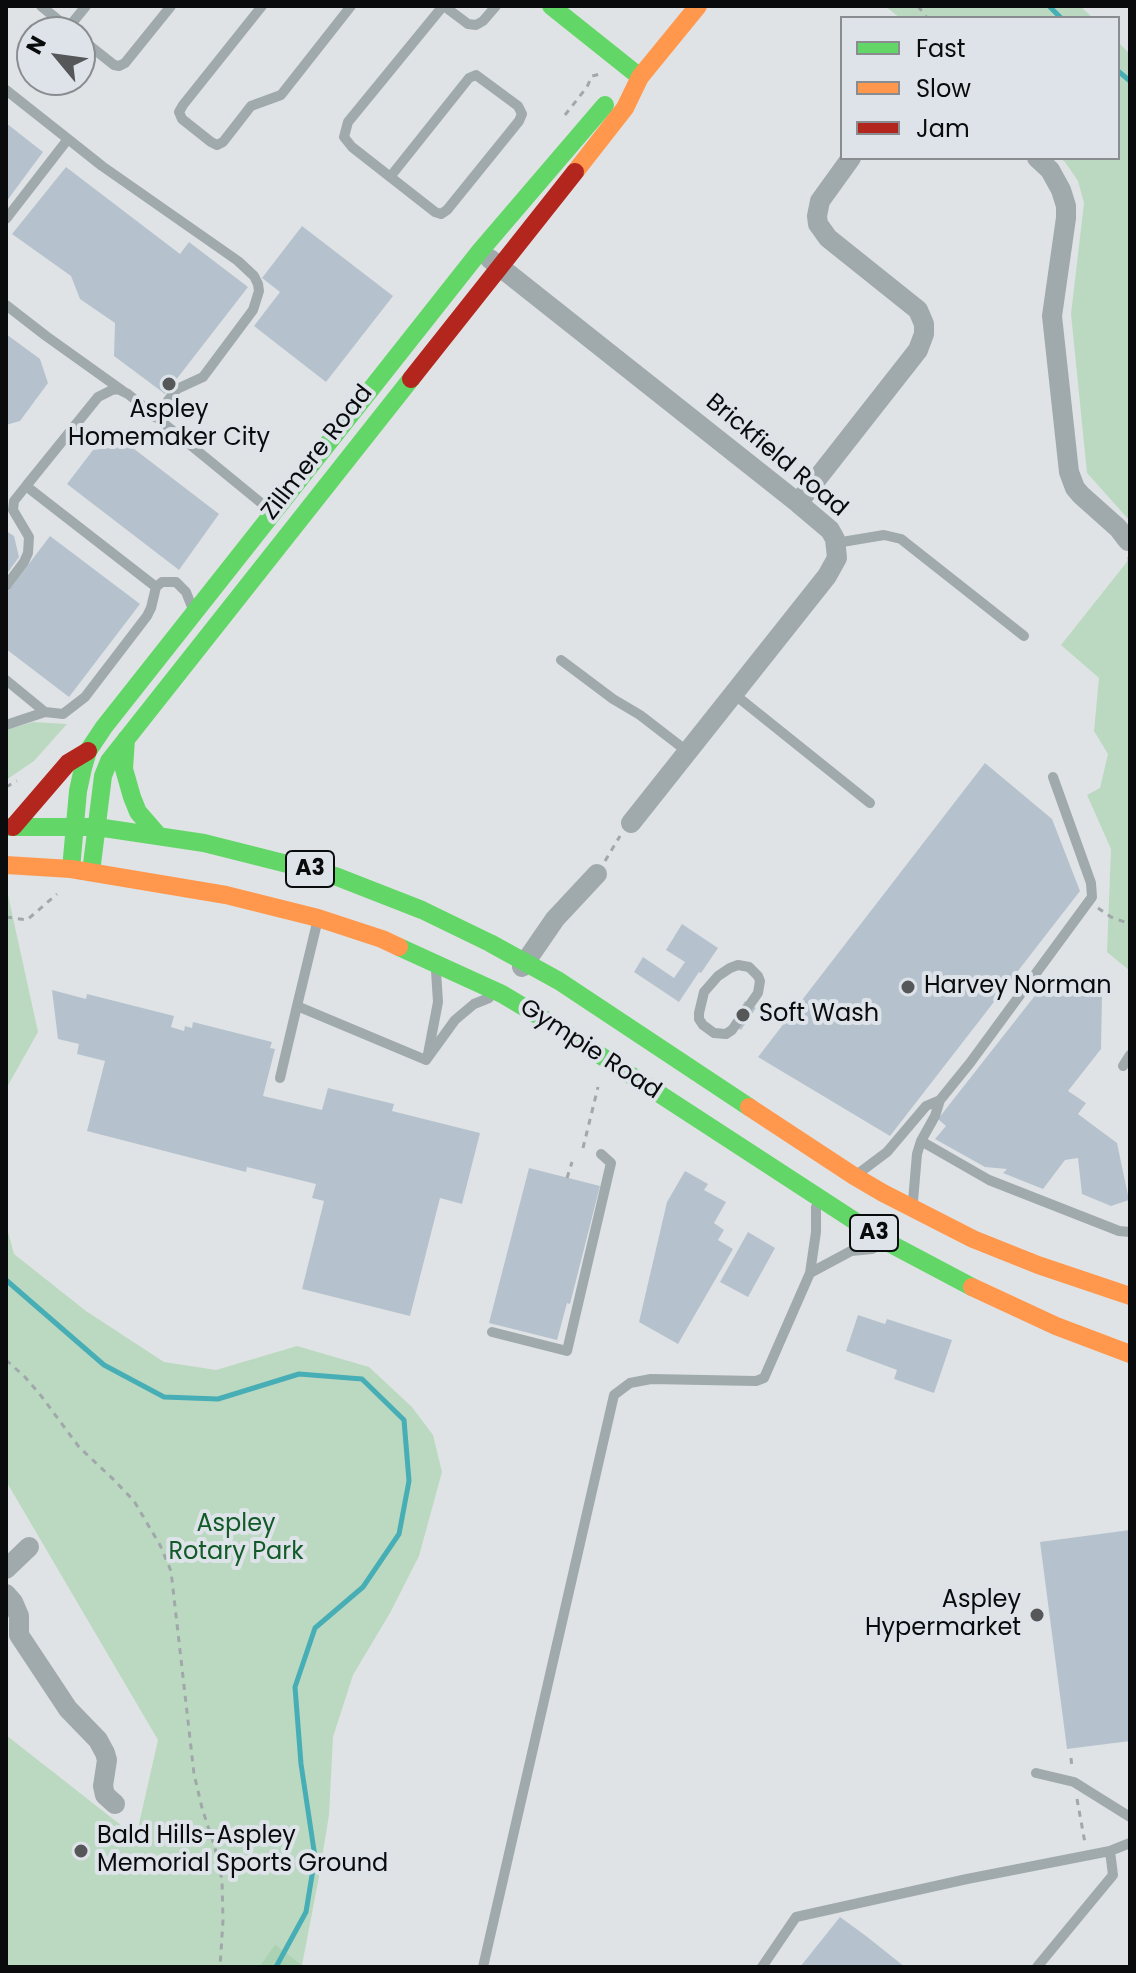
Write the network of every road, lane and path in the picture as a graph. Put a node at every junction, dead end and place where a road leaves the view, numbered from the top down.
1 (171, 6) edge
2 (262, 6) edge
3 (351, 6) edge
4 (444, 6) edge
5 (496, 6) edge
6 (551, 6) edge
7 (698, 6) edge
8 (96, 51) edge
9 (640, 77) junction
10 (6, 90) edge
11 (68, 139) junction
12 (850, 160) edge
13 (1039, 160) edge
14 (390, 177) junction
15 (6, 219) edge
16 (480, 251) junction
17 (500, 267) junction
18 (6, 305) edge
19 (128, 394) junction
20 (155, 417) junction
21 (26, 486) junction
22 (798, 503) junction
23 (9, 508) edge
24 (272, 512) junction
25 (293, 529) junction
26 (1128, 541) dead end
27 (836, 543) junction
28 (6, 586) edge
29 (156, 587) junction
30 (190, 615) junction
31 (1024, 636) dead end
32 (207, 637) junction
33 (561, 660) dead end
34 (6, 680) edge
35 (734, 694) junction
36 (45, 712) junction
37 (6, 725) edge
38 (126, 739) junction
39 (88, 751) junction
40 (688, 752) junction
41 (1053, 777) dead end
42 (22, 778) dead end
43 (6, 787) edge
44 (870, 803) dead end
45 (631, 823) joint
46 (74, 826) junction
47 (9, 827) edge
48 (97, 827) junction
49 (158, 835) junction
50 (6, 865) edge
51 (71, 869) junction
52 (91, 872) junction
53 (597, 874) joint
54 (63, 889) dead end
55 (1089, 901) junction
56 (6, 917) edge
57 (318, 918) junction
58 (1130, 924) edge
59 (435, 962) junction
60 (526, 962) junction
61 (704, 992) joint
62 (502, 994) junction
63 (297, 1006) junction
64 (1130, 1055) edge
65 (426, 1060) junction
66 (1123, 1066) dead end
67 (280, 1078) dead end
68 (598, 1087) dead end
69 (940, 1100) junction
70 (921, 1141) junction
71 (583, 1148) dead end
72 (601, 1154) dead end
73 (572, 1162) dead end
74 (854, 1176) junction
75 (567, 1178) dead end
76 (815, 1197) junction
77 (913, 1209) junction
78 (1130, 1232) edge
79 (887, 1242) junction
80 (810, 1273) junction
81 (1130, 1296) edge
82 (492, 1332) dead end
83 (1097, 1342) junction
84 (1130, 1354) edge
85 (6, 1360) edge
86 (1130, 1366) edge
87 (29, 1547) dead end
88 (6, 1569) edge
89 (6, 1594) edge
90 (13, 1638) edge
91 (1071, 1758) dead end
92 (1036, 1773) dead end
93 (1074, 1782) junction
94 (115, 1804) dead end
95 (1130, 1817) edge
96 (1130, 1843) edge
97 (1110, 1851) junction
98 (1087, 1854) junction
99 (220, 1967) edge
100 (483, 1967) edge
101 (762, 1967) edge
102 (1037, 1967) edge

1 - 8 lane
2 - 3 lane
4 - 5 lane
4 - 14 lane
6 - 9 main road
7 - 9 main road, Zillmere Road
9 - 16 main road, Zillmere Road
9 - 17 main road, Zillmere Road
10 - 11 lane
11 - 15 lane
11 - 20 lane
12 - 22 street
13 - 26 street
14 - 14 lane
16 - 17 street, Brickfield Road
16 - 24 main road, Zillmere Road
17 - 22 street, Brickfield Road
17 - 25 main road, Zillmere Road
18 - 19 lane
19 - 20 lane
19 - 21 lane
20 - 24 lane
21 - 23 lane
21 - 29 lane
22 - 27 street, Brickfield Road
23 - 28 lane
24 - 25 lane
24 - 30 main road, Zillmere Road
25 - 32 main road, Zillmere Road
27 - 31 lane
27 - 35 street, Brickfield Road
29 - 30 lane
29 - 36 lane
30 - 32 lane
30 - 39 main road, Zillmere Road
32 - 38 main road, Zillmere Road
33 - 40 lane
34 - 36 lane
35 - 40 street, Brickfield Road
35 - 44 lane
36 - 37 lane
38 - 48 main road, Zillmere Road
38 - 49 main road
39 - 46 main road, Zillmere Road
39 - 47 main road
40 - 45 street, Brickfield Road
41 - 55 lane
42 - 43 path
45 - 53 path
46 - 47 main road, Gympie Road / A3
46 - 48 main road, Gympie Road / A3
46 - 51 main road, Zillmere Road
48 - 49 main road, Gympie Road / A3
48 - 52 main road, Zillmere Road
49 - 60 main road, Gympie Road / A3
50 - 51 main road, Gympie Road / A3
51 - 52 main road, Gympie Road / A3
52 - 57 main road, Gympie Road / A3
53 - 60 street
54 - 56 path
55 - 58 path
55 - 69 lane
57 - 59 main road, Gympie Road / A3
57 - 63 lane
59 - 62 main road, Gympie Road / A3
59 - 65 lane
60 - 62 street
60 - 74 main road, Gympie Road / A3
61 - 61 lane
62 - 65 lane
62 - 76 main road, Gympie Road / A3
63 - 65 lane
63 - 67 lane
64 - 66 lane
68 - 71 path
69 - 70 lane
69 - 74 lane
70 - 77 lane
70 - 78 lane
72 - 82 lane
73 - 75 path
74 - 77 main road, Gympie Road / A3
76 - 79 main road, Gympie Road / A3
76 - 80 lane
77 - 81 main road, Gympie Road / A3
79 - 80 lane
79 - 83 main road, Gympie Road / A3
80 - 100 lane
83 - 84 main road, Gympie Road / A3
83 - 86 main road
85 - 99 path
87 - 88 street
89 - 90 street
90 - 94 street
91 - 93 path
92 - 93 lane
93 - 95 lane
93 - 98 path
96 - 97 lane
97 - 98 lane
97 - 102 lane
98 - 101 lane

